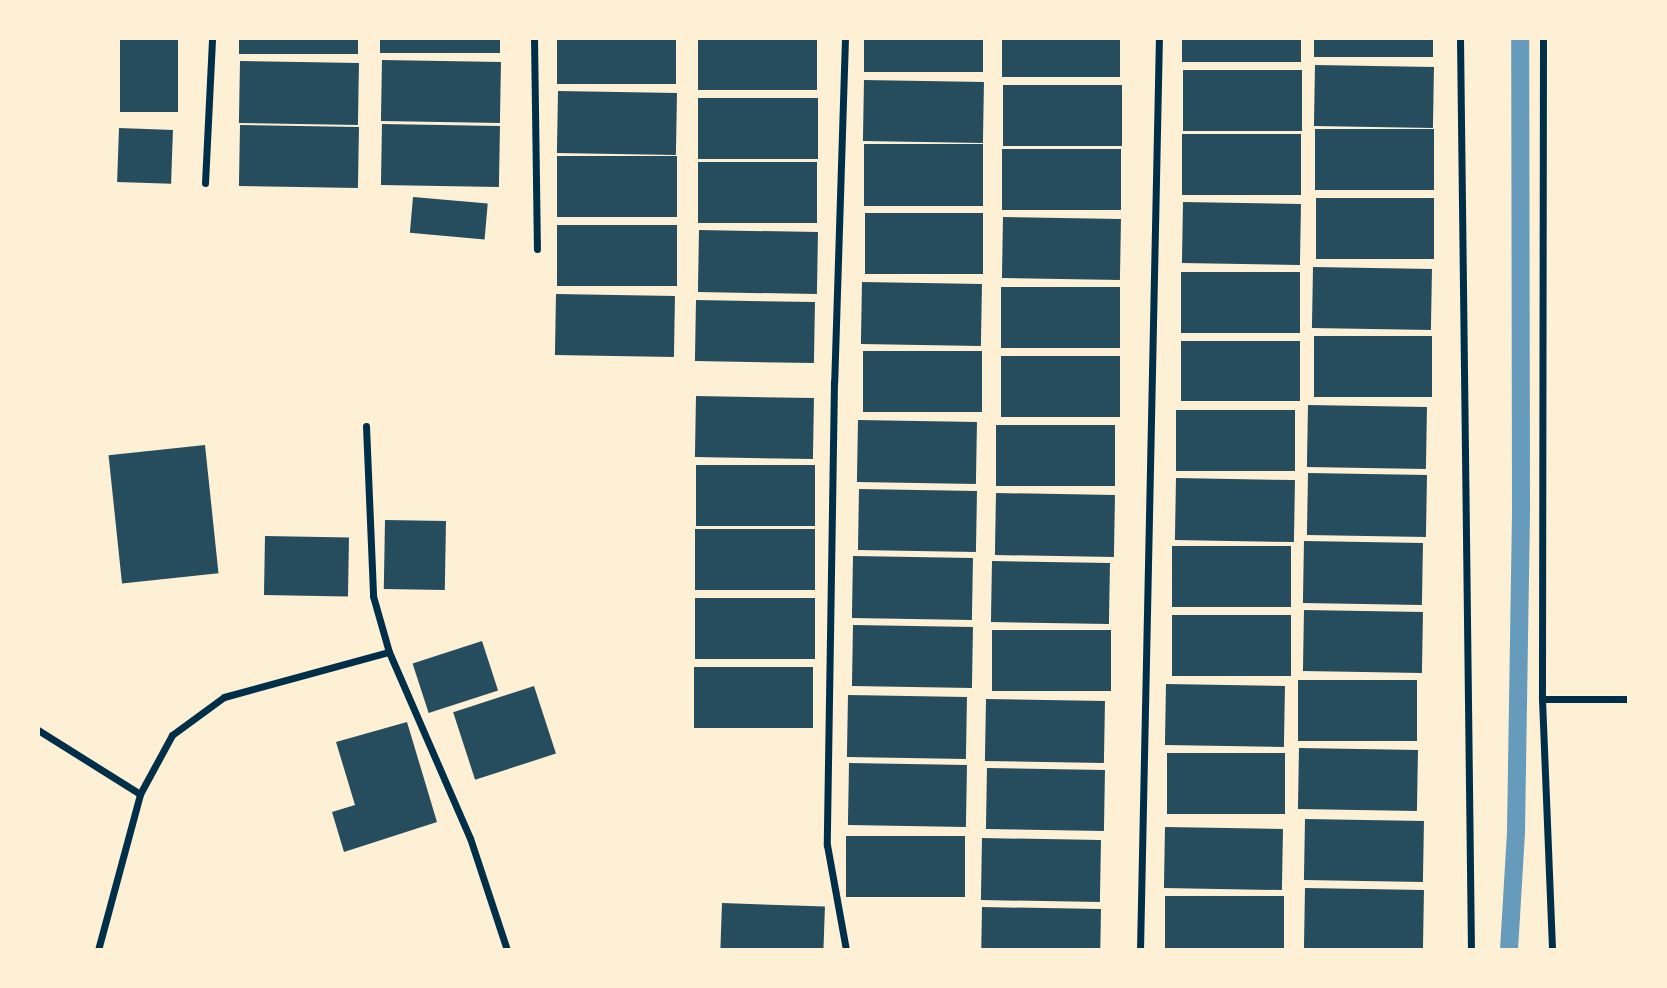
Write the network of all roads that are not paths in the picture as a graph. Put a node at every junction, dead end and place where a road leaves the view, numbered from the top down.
1 (212, 38) edge
2 (534, 38) edge
3 (845, 38) edge
4 (1159, 38) edge
5 (1460, 38) edge
6 (1543, 38) edge
7 (205, 183) dead end
8 (537, 249) dead end
9 (366, 426) dead end
10 (388, 652) junction
11 (1542, 699) junction
12 (1629, 699) edge
13 (38, 730) edge
14 (140, 794) junction
15 (97, 950) edge
16 (507, 950) edge
17 (846, 950) edge
18 (1140, 950) edge
19 (1471, 950) edge
20 (1552, 950) edge

1 - 7 street
2 - 8 street
3 - 17 street
4 - 18 street
5 - 19 street
6 - 11 street
9 - 10 street
10 - 14 street
10 - 16 street
11 - 12 street
11 - 20 street
13 - 14 street
14 - 15 street

